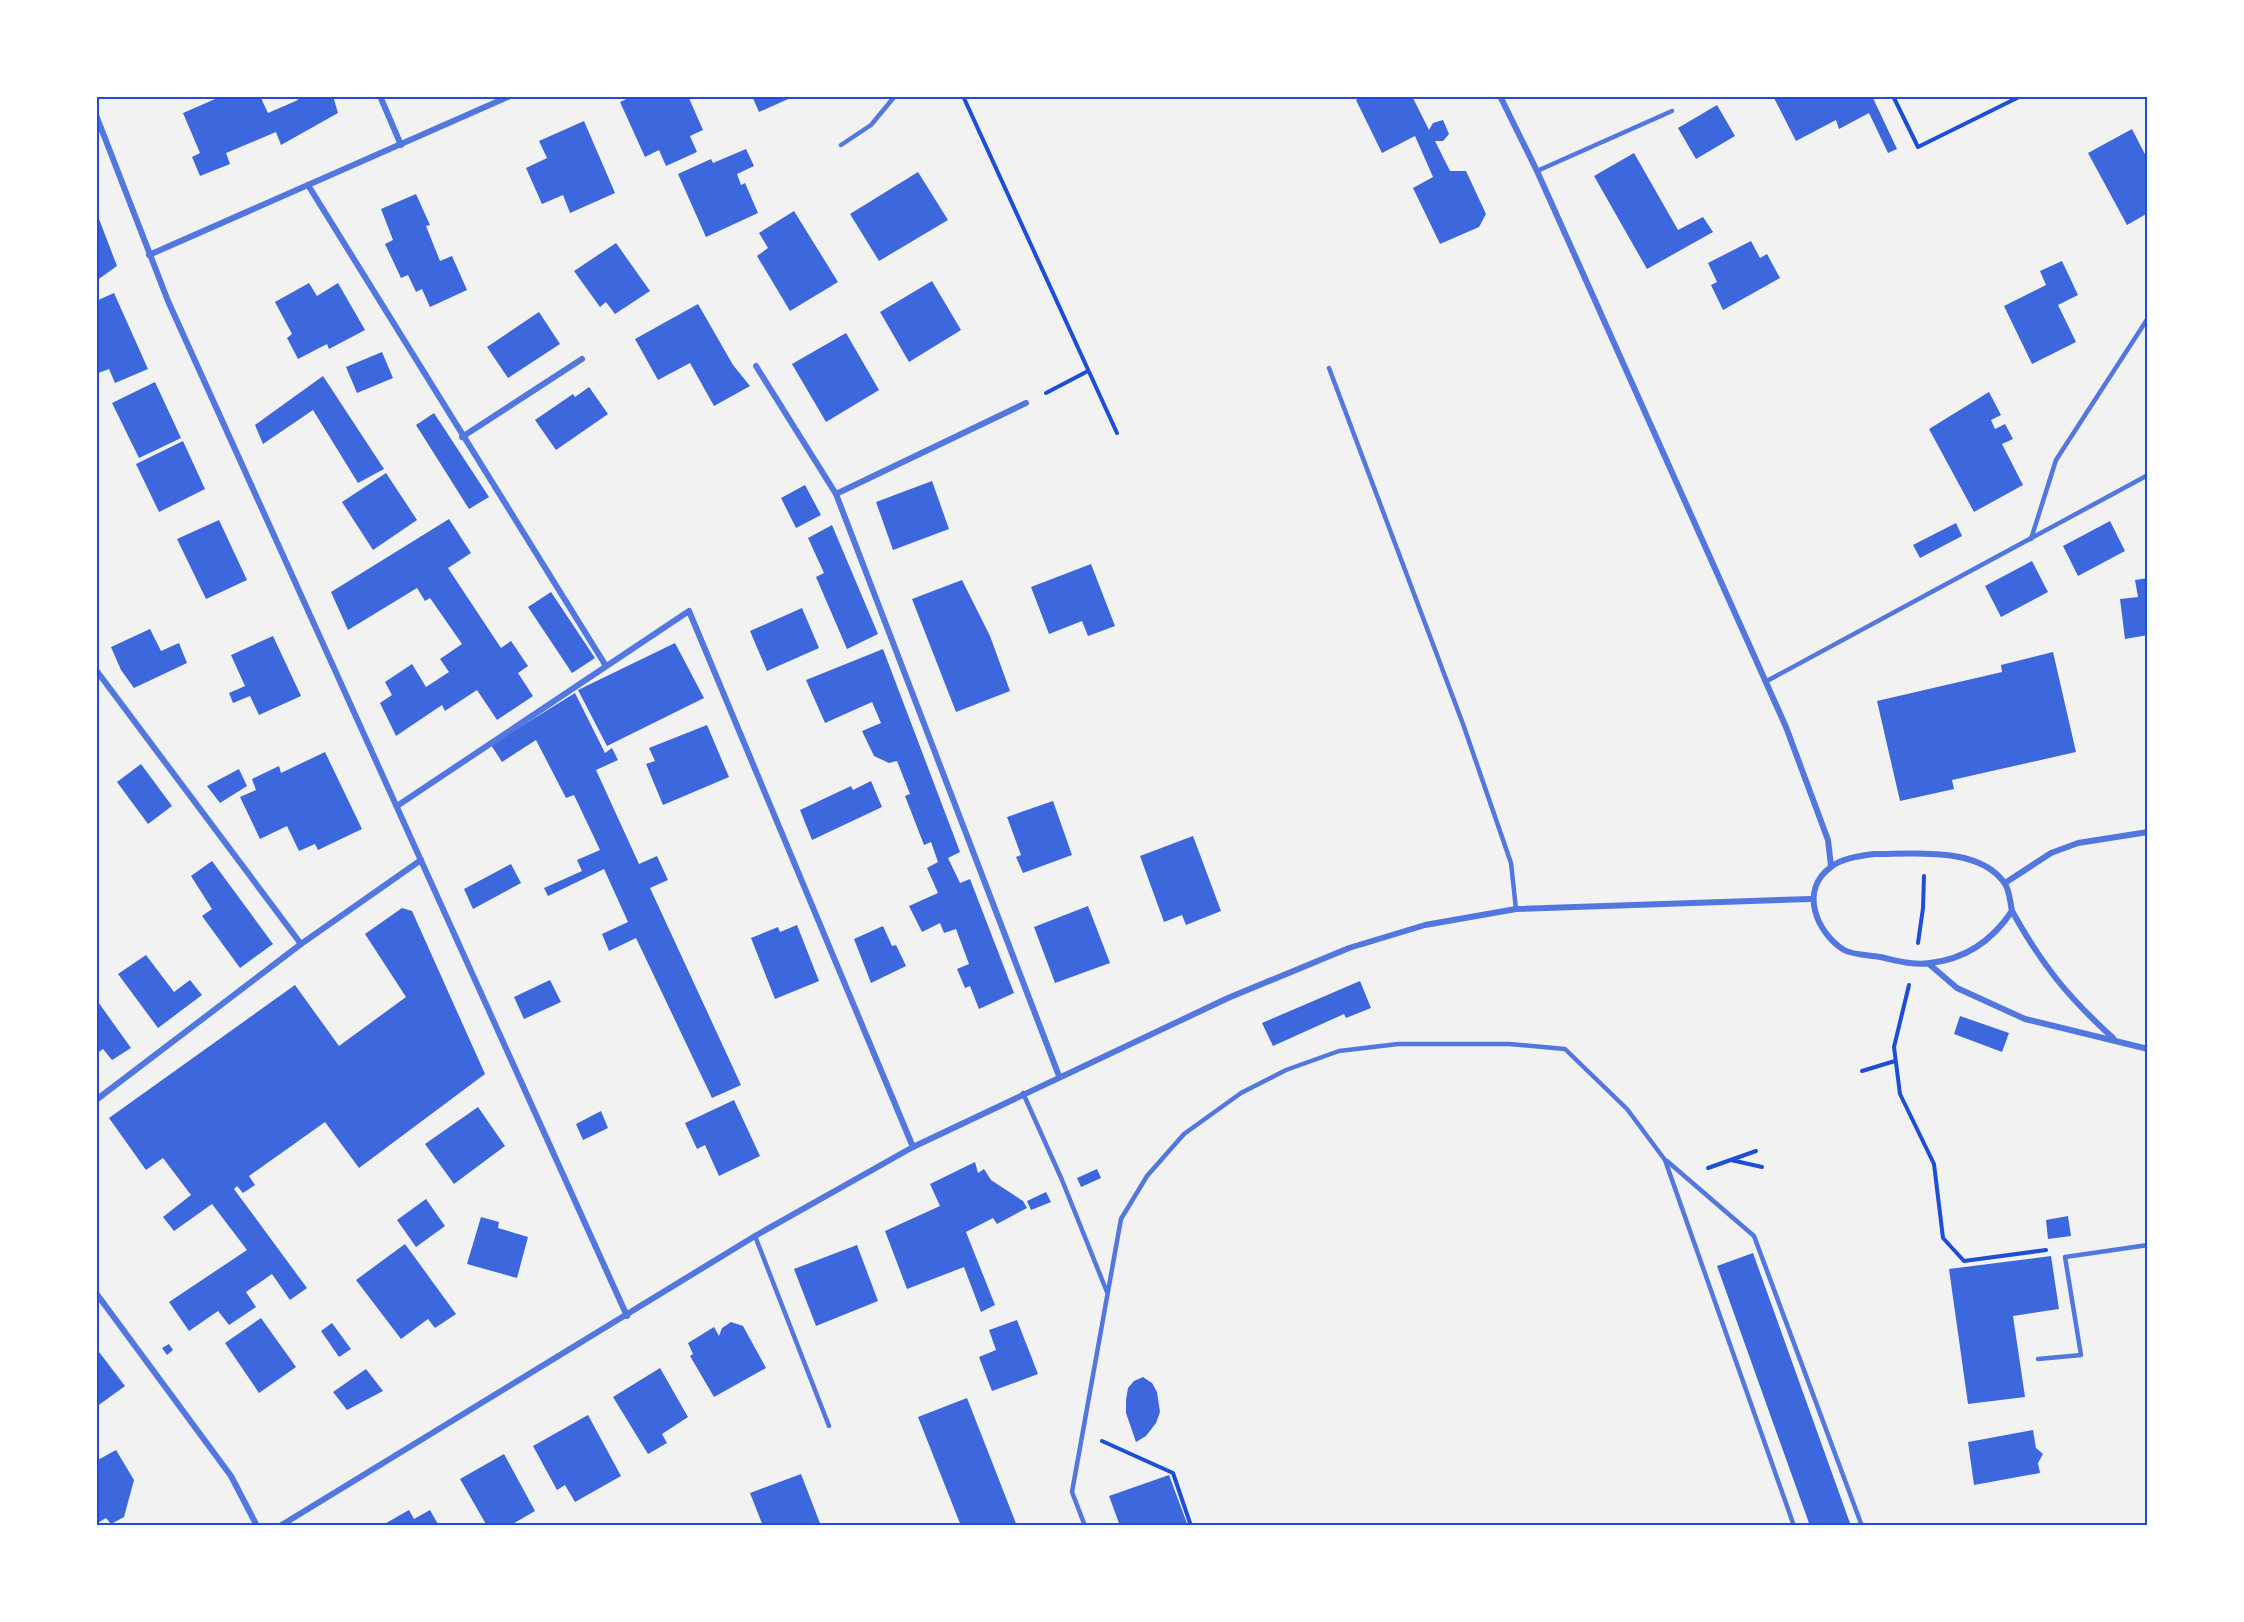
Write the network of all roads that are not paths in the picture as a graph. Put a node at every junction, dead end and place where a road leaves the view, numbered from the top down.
1 (380, 96) edge
2 (510, 96) edge
3 (895, 96) edge
4 (1500, 96) edge
5 (1672, 111) dead end
6 (96, 115) edge
7 (401, 145) junction
8 (841, 145) dead end
9 (1537, 171) junction
10 (308, 185) junction
11 (149, 255) junction
12 (2148, 318) edge
13 (582, 359) dead end
14 (756, 366) dead end
15 (1329, 368) dead end
16 (1026, 403) road end
17 (462, 437) junction
18 (2146, 476) edge
19 (2148, 482) edge
20 (836, 494) junction
21 (2031, 538) junction
22 (606, 666) junction
23 (96, 670) edge
24 (1765, 682) junction
25 (397, 806) junction
26 (2148, 832) edge
27 (421, 860) junction
28 (1831, 866) junction
29 (2005, 883) junction
30 (1812, 899) junction
31 (1516, 909) junction
32 (2012, 911) junction
33 (301, 944) junction
34 (1929, 964) junction
35 (2113, 1039) junction
36 (2148, 1049) edge
37 (1059, 1076) junction
38 (1023, 1094) junction
39 (96, 1100) edge
40 (913, 1147) junction
41 (1665, 1160) junction
42 (755, 1236) junction
43 (2148, 1245) edge
44 (1107, 1292) junction
45 (96, 1293) edge
46 (627, 1316) junction
47 (2038, 1359) dead end
48 (829, 1426) dead end
49 (257, 1526) edge
50 (280, 1526) edge
51 (1085, 1526) edge
52 (1794, 1526) edge
53 (1862, 1526) edge

1 - 7 street
2 - 7 street
3 - 8 lane
4 - 9 street
5 - 9 lane
6 - 11 street
7 - 10 street
9 - 24 street
10 - 11 street
10 - 17 street
11 - 25 street
12 - 21 lane
13 - 17 street
14 - 20 street
15 - 31 lane
16 - 20 street
17 - 22 street
18 - 19 lane
18 - 21 lane
20 - 37 street
21 - 24 lane
22 - 25 street
22 - 40 street
23 - 33 street
24 - 28 street
25 - 27 street
26 - 29 street
27 - 33 street
27 - 46 street
28 - 29 street
28 - 30 street
29 - 32 street
30 - 31 street
30 - 34 street
31 - 37 street
32 - 34 street
32 - 35 street
33 - 39 street
34 - 35 street
35 - 36 street
37 - 38 street
38 - 40 street
38 - 44 lane
40 - 42 street
41 - 44 lane
41 - 52 lane
41 - 53 lane
42 - 46 street
42 - 48 lane
43 - 47 lane
44 - 51 lane
45 - 49 street
46 - 50 street

